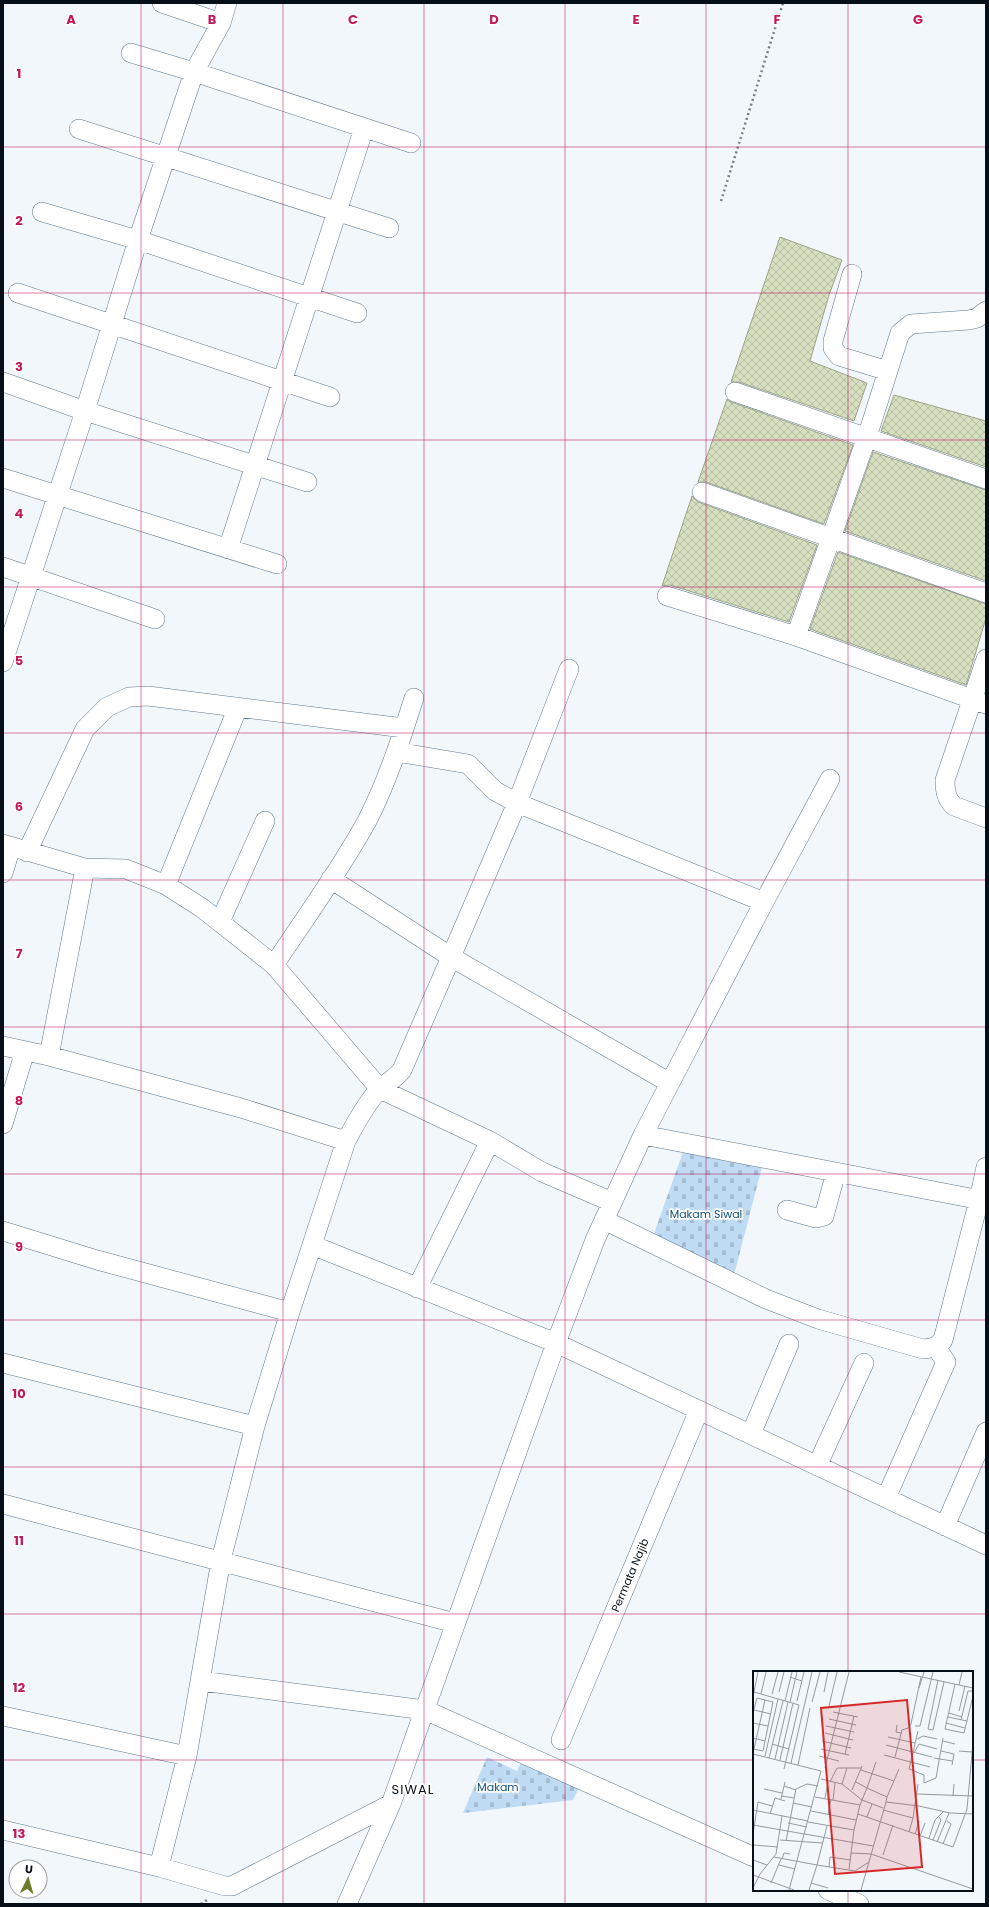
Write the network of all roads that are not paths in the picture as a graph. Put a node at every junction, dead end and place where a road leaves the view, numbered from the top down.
1 (162, 3) edge
2 (227, 3) edge
3 (221, 23) junction
4 (131, 53) dead end
5 (194, 72) junction
6 (364, 128) junction
7 (79, 129) dead end
8 (411, 143) dead end
9 (166, 156) junction
10 (337, 211) junction
11 (42, 212) dead end
12 (389, 228) dead end
13 (138, 240) junction
14 (852, 274) dead end
15 (18, 293) dead end
16 (309, 297) junction
17 (986, 311) edge
18 (357, 313) dead end
19 (112, 325) junction
20 (888, 371) junction
21 (282, 381) junction
22 (3, 382) edge
23 (735, 392) dead end
24 (330, 397) dead end
25 (85, 411) junction
26 (868, 437) junction
27 (255, 465) junction
28 (3, 478) edge
29 (986, 479) edge
30 (307, 482) dead end
31 (702, 492) dead end
32 (56, 495) junction
33 (832, 538) junction
34 (228, 549) junction
35 (277, 564) dead end
36 (3, 567) edge
37 (30, 576) junction
38 (986, 593) edge
39 (667, 596) dead end
40 (156, 619) dead end
41 (796, 636) junction
42 (986, 658) edge
43 (3, 662) edge
44 (569, 669) dead end
45 (414, 698) dead end
46 (980, 702) edge
47 (238, 707) junction
48 (404, 728) junction
49 (397, 752) junction
50 (830, 779) dead end
51 (517, 803) junction
52 (986, 818) edge
53 (265, 821) dead end
54 (14, 848) edge
55 (85, 868) junction
56 (3, 873) edge
57 (331, 879) junction
58 (166, 885) junction
59 (764, 902) junction
60 (220, 922) junction
61 (451, 957) junction
62 (274, 965) junction
63 (3, 1046) edge
64 (25, 1051) junction
65 (49, 1056) junction
66 (670, 1083) junction
67 (380, 1089) junction
68 (3, 1124) edge
69 (643, 1135) junction
70 (346, 1141) junction
71 (490, 1141) junction
72 (986, 1167) edge
73 (836, 1172) junction
74 (983, 1201) edge
75 (612, 1202) junction
76 (787, 1210) dead end
77 (604, 1220) junction
78 (3, 1231) edge
79 (312, 1245) junction
80 (417, 1288) junction
81 (290, 1312) junction
82 (556, 1343) junction
83 (789, 1344) dead end
84 (936, 1347) junction
85 (3, 1363) edge
86 (864, 1363) dead end
87 (699, 1410) junction
88 (255, 1426) junction
89 (986, 1432) edge
90 (751, 1434) junction
91 (817, 1466) junction
92 (886, 1498) junction
93 (3, 1504) edge
94 (945, 1526) junction
95 (986, 1546) edge
96 (221, 1560) junction
97 (455, 1623) junction
98 (200, 1681) junction
99 (424, 1710) junction
100 (3, 1716) edge
101 (561, 1740) dead end
102 (187, 1756) junction
103 (391, 1804) junction
104 (3, 1830) edge
105 (753, 1857) edge
106 (159, 1867) junction
107 (830, 1891) edge
108 (347, 1904) edge
109 (859, 1904) edge

1 - 3 street
2 - 3 street
3 - 5 street
4 - 5 street
5 - 6 street
5 - 9 street
6 - 8 street
6 - 10 street
7 - 9 street
9 - 10 street
9 - 13 street
10 - 12 street
10 - 16 street
11 - 13 street
13 - 16 street
13 - 19 street
14 - 20 street
15 - 19 street
16 - 18 street
16 - 21 street
17 - 20 street
19 - 21 street
19 - 25 street
20 - 26 street
21 - 24 street
21 - 27 street
22 - 25 street
23 - 26 street
25 - 27 street
25 - 32 street
26 - 29 street
26 - 33 street
27 - 30 street
27 - 34 street
28 - 32 street
31 - 33 street
32 - 34 street
32 - 37 street
33 - 38 street
33 - 41 street
34 - 35 street
36 - 37 street
37 - 40 street
37 - 43 street
39 - 41 street
41 - 46 street
42 - 46 street
44 - 51 street
45 - 48 street
46 - 52 street
47 - 48 street
47 - 54 street
47 - 58 street
48 - 49 street
49 - 51 street
49 - 57 street
50 - 59 street
51 - 59 street
51 - 61 street
53 - 60 street
54 - 55 street
54 - 56 street
55 - 58 street
55 - 65 street
57 - 61 street
57 - 62 street
58 - 60 street
59 - 66 street
60 - 62 street
61 - 66 street
61 - 67 street
62 - 67 street
63 - 64 street
64 - 65 street
64 - 68 street
65 - 70 street
66 - 69 street
67 - 70 street
67 - 71 street
69 - 73 street
69 - 75 street
70 - 79 street
71 - 75 street
71 - 80 street
72 - 74 street
73 - 74 street
73 - 76 street
74 - 84 street
75 - 77 street
77 - 82 street
77 - 84 street
78 - 81 street
79 - 80 street
79 - 81 street
80 - 82 street
81 - 88 street
82 - 87 street
82 - 97 street
83 - 90 street
84 - 92 street
85 - 88 street
86 - 91 street
87 - 90 street
87 - 101 street, Permata Najib
88 - 96 street
89 - 94 street
90 - 91 street
91 - 92 street
92 - 94 street
93 - 96 street
94 - 95 street
96 - 97 street
96 - 98 street
97 - 99 street
98 - 99 street
98 - 102 street
99 - 103 street
99 - 105 street
100 - 102 street
102 - 106 street
103 - 106 street
103 - 108 street
104 - 106 street
107 - 109 street

